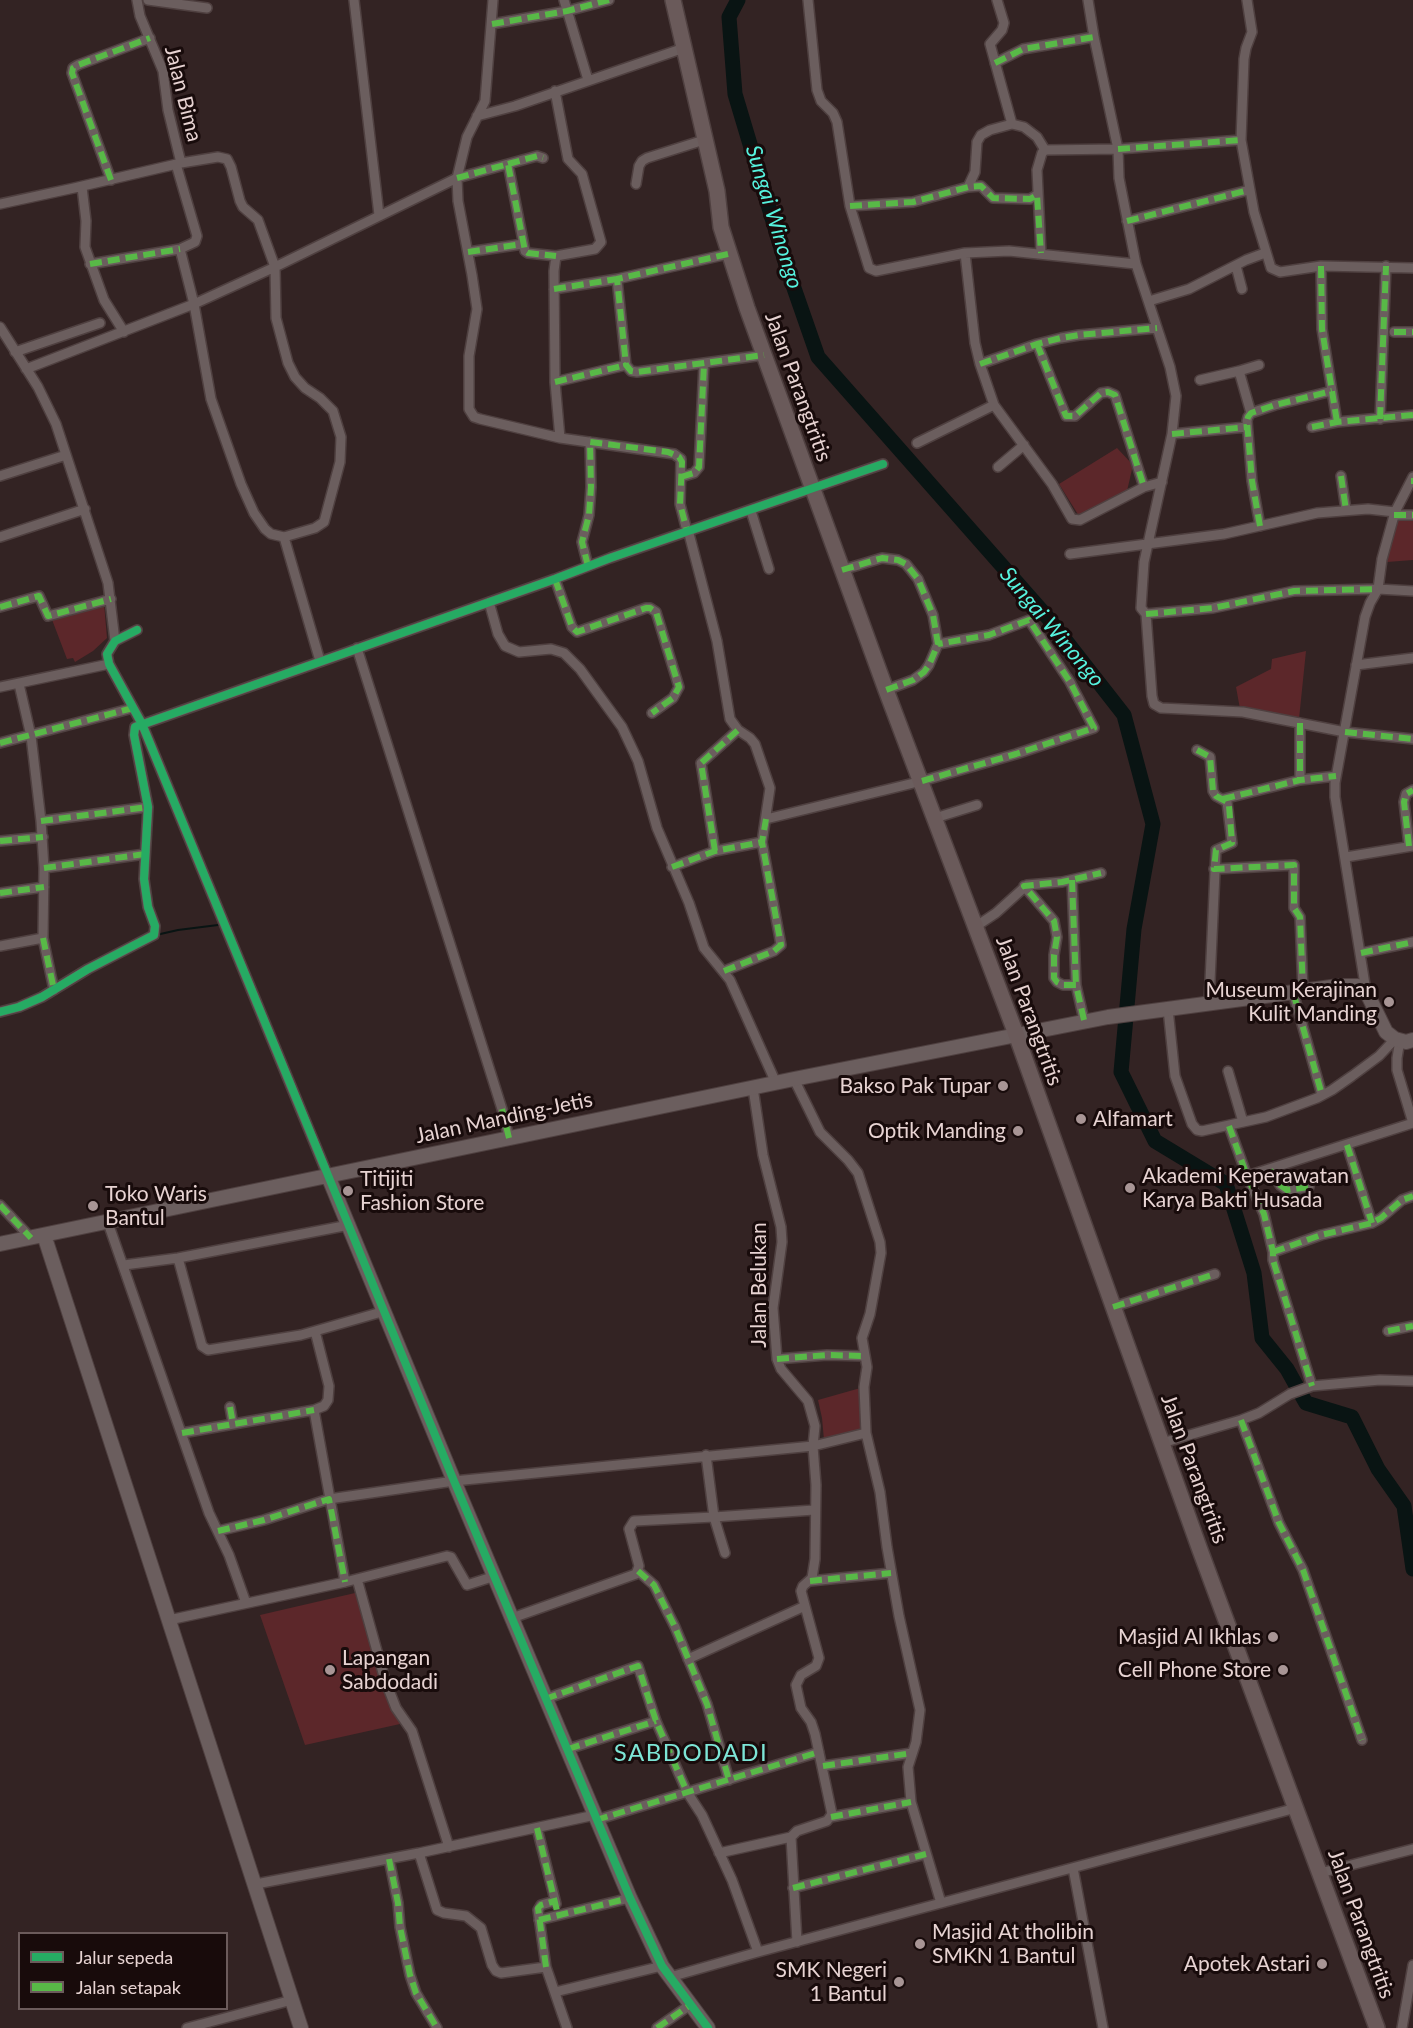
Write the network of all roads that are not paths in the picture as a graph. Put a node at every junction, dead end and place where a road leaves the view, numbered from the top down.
1 (137, 0) edge
2 (148, 0) edge
3 (354, 0) edge
4 (493, 0) edge
5 (564, 0) edge
6 (609, 0) edge
7 (673, 0) edge
8 (808, 0) edge
9 (998, 0) edge
10 (1088, 0) edge
11 (1247, 0) edge
12 (207, 8) dead end
13 (567, 11) junction
14 (492, 24) junction
15 (1094, 37) junction
16 (150, 38) junction
17 (684, 48) junction
18 (996, 63) junction
19 (588, 80) junction
20 (555, 91) junction
21 (477, 116) junction
22 (1012, 124) junction
23 (704, 140) junction
24 (1241, 140) junction
25 (1118, 149) junction
26 (1045, 150) junction
27 (543, 158) dead end
28 (179, 163) junction
29 (508, 164) junction
30 (457, 178) junction
31 (111, 180) junction
32 (636, 184) dead end
33 (82, 187) junction
34 (968, 187) junction
35 (1249, 190) junction
36 (1037, 195) junction
37 (0, 204) edge
38 (850, 206) junction
39 (379, 215) junction
40 (1127, 221) junction
41 (523, 244) junction
42 (180, 249) junction
43 (468, 252) junction
44 (964, 253) junction
45 (1041, 253) junction
46 (1265, 253) junction
47 (728, 254) junction
48 (556, 256) junction
49 (90, 264) junction
50 (1136, 264) junction
51 (1236, 266) junction
52 (1321, 266) junction
53 (1386, 266) junction
54 (275, 267) junction
55 (1413, 268) edge
56 (617, 279) junction
57 (554, 289) junction
58 (1242, 289) dead end
59 (1149, 301) junction
60 (194, 304) junction
61 (100, 323) dead end
62 (0, 327) edge
63 (1157, 328) junction
64 (124, 332) junction
65 (1394, 332) dead end
66 (1413, 332) edge
67 (1036, 344) junction
68 (15, 352) junction
69 (764, 355) junction
70 (704, 364) junction
71 (980, 364) junction
72 (626, 365) junction
73 (1259, 366) dead end
74 (26, 369) junction
75 (1239, 371) junction
76 (1200, 380) dead end
77 (555, 382) junction
78 (1332, 391) junction
79 (994, 405) junction
80 (1251, 413) junction
81 (1413, 415) edge
82 (1380, 419) junction
83 (1337, 422) junction
84 (1247, 427) junction
85 (1312, 427) dead end
86 (1172, 434) junction
87 (560, 438) junction
88 (590, 442) junction
89 (916, 443) dead end
90 (1024, 445) junction
91 (66, 455) junction
92 (883, 464) dead end
93 (998, 467) dead end
94 (1341, 476) dead end
95 (0, 477) edge
96 (681, 477) junction
97 (1412, 480) edge
98 (1162, 482) junction
99 (1144, 487) junction
100 (813, 488) junction
101 (85, 509) junction
102 (1346, 510) junction
103 (751, 511) junction
104 (1394, 514) junction
105 (1413, 515) edge
106 (1260, 526) junction
107 (687, 531) junction
108 (0, 537) edge
109 (284, 537) junction
110 (1147, 543) junction
111 (1070, 554) dead end
112 (588, 566) junction
113 (769, 569) dead end
114 (842, 570) junction
115 (555, 579) junction
116 (1378, 589) junction
117 (1413, 591) edge
118 (111, 599) junction
119 (489, 602) junction
120 (0, 607) edge
121 (1146, 614) junction
122 (137, 630) dead end
123 (115, 641) junction
124 (938, 644) junction
125 (357, 648) junction
126 (1413, 658) edge
127 (320, 661) junction
128 (109, 664) junction
129 (1356, 665) junction
130 (19, 684) junction
131 (0, 686) edge
132 (886, 690) junction
133 (133, 708) junction
134 (651, 713) dead end
135 (1300, 723) junction
136 (142, 724) junction
137 (738, 730) junction
138 (1345, 732) junction
139 (32, 735) junction
140 (1413, 740) edge
141 (0, 743) edge
142 (1197, 750) dead end
143 (1336, 776) junction
144 (1300, 780) junction
145 (922, 781) junction
146 (1413, 790) edge
147 (1223, 799) junction
148 (977, 805) dead end
149 (148, 807) junction
150 (935, 818) junction
151 (766, 819) junction
152 (41, 821) junction
153 (43, 837) junction
154 (0, 841) edge
155 (762, 842) junction
156 (1411, 846) edge
157 (715, 851) junction
158 (145, 854) junction
159 (1346, 858) junction
160 (672, 867) junction
161 (44, 868) junction
162 (1214, 869) junction
163 (1101, 873) dead end
164 (1072, 880) junction
165 (1024, 886) junction
166 (44, 887) junction
167 (0, 893) edge
168 (975, 927) junction
169 (43, 938) junction
170 (1413, 942) edge
171 (0, 946) edge
172 (1361, 953) junction
173 (724, 970) junction
174 (1076, 985) junction
175 (54, 990) junction
176 (1366, 991) junction
177 (1298, 992) junction
178 (1209, 1004) junction
179 (1168, 1009) junction
180 (0, 1012) edge
181 (1084, 1020) junction
182 (1016, 1034) junction
183 (1403, 1040) edge
184 (1228, 1071) dead end
185 (794, 1079) junction
186 (776, 1083) junction
187 (753, 1088) junction
188 (1322, 1095) junction
189 (1243, 1122) junction
190 (1413, 1123) edge
191 (1229, 1126) junction
192 (509, 1138) junction
193 (1347, 1145) junction
194 (1270, 1170) junction
195 (328, 1176) junction
196 (1247, 1176) junction
197 (1309, 1187) dead end
198 (1413, 1196) edge
199 (0, 1205) edge
200 (107, 1220) junction
201 (1372, 1223) junction
202 (349, 1226) junction
203 (38, 1236) junction
204 (0, 1244) edge
205 (1273, 1252) junction
206 (178, 1258) junction
207 (124, 1265) junction
208 (1215, 1274) dead end
209 (1113, 1307) junction
210 (385, 1311) junction
211 (1413, 1326) edge
212 (315, 1331) junction
213 (1388, 1331) dead end
214 (865, 1356) junction
215 (777, 1359) junction
216 (1413, 1381) edge
217 (1310, 1386) junction
218 (230, 1407) dead end
219 (314, 1410) junction
220 (1241, 1420) junction
221 (233, 1424) junction
222 (182, 1433) junction
223 (866, 1433) junction
224 (1162, 1443) junction
225 (813, 1446) junction
226 (706, 1455) junction
227 (454, 1480) junction
228 (329, 1499) junction
229 (814, 1510) junction
230 (714, 1517) junction
231 (218, 1531) junction
232 (725, 1553) dead end
233 (638, 1572) junction
234 (891, 1573) junction
235 (495, 1576) junction
236 (357, 1579) junction
237 (810, 1581) junction
238 (345, 1582) junction
239 (246, 1602) junction
240 (805, 1606) junction
241 (512, 1618) junction
242 (169, 1620) junction
243 (688, 1659) junction
244 (545, 1699) junction
245 (656, 1721) junction
246 (1362, 1740) dead end
247 (568, 1749) junction
248 (819, 1752) junction
249 (912, 1753) junction
250 (823, 1766) junction
251 (729, 1780) junction
252 (687, 1792) junction
253 (911, 1802) junction
254 (1296, 1808) junction
255 (831, 1817) junction
256 (596, 1818) junction
257 (537, 1828) junction
258 (791, 1837) junction
259 (449, 1847) junction
260 (1413, 1849) edge
261 (719, 1852) junction
262 (419, 1853) junction
263 (926, 1854) junction
264 (389, 1859) junction
265 (1073, 1868) junction
266 (1320, 1873) junction
267 (256, 1884) junction
268 (793, 1888) junction
269 (630, 1898) junction
270 (555, 1901) junction
271 (941, 1903) junction
272 (558, 1915) junction
273 (539, 1920) junction
274 (796, 1942) junction
275 (758, 1952) junction
276 (1413, 1965) edge
277 (546, 1967) junction
278 (666, 1972) junction
279 (555, 1992) junction
280 (292, 2000) junction
281 (690, 2004) junction
282 (187, 2028) edge
283 (301, 2028) edge
284 (437, 2028) edge
285 (567, 2028) edge
286 (657, 2028) edge
287 (708, 2028) edge
288 (1102, 2028) edge
289 (1377, 2028) edge
290 (1402, 2028) edge

1 - 16 street, Jalan Bima
2 - 12 street
3 - 39 street
4 - 14 street
5 - 13 street
6 - 13 street
7 - 17 main road, Jalan Parangtritis
8 - 38 street
9 - 18 street
10 - 15 street
11 - 24 street
13 - 14 street
13 - 19 street
14 - 21 street
15 - 18 street
15 - 25 street
16 - 28 street, Jalan Bima
16 - 31 street
17 - 19 street
17 - 23 main road, Jalan Parangtritis
18 - 22 street
19 - 20 street
20 - 21 street
20 - 48 street
21 - 30 street
22 - 26 street
22 - 34 street
23 - 32 street
23 - 47 main road, Jalan Parangtritis
24 - 25 street
24 - 35 street
25 - 26 street
25 - 40 street
26 - 36 street
27 - 29 street
28 - 31 street
28 - 42 street, Jalan Bima
28 - 54 street
29 - 30 street
29 - 41 street
30 - 39 street
30 - 43 street
31 - 33 street
33 - 37 street
33 - 49 street
34 - 36 street
34 - 38 street
35 - 40 street
35 - 46 street
36 - 45 street
38 - 44 street
39 - 54 street
40 - 50 street
41 - 43 street
41 - 48 street
42 - 49 street
42 - 60 street
43 - 87 street
44 - 45 street
44 - 71 street
45 - 50 street
46 - 51 street
46 - 52 street
47 - 56 street
47 - 69 main road, Jalan Parangtritis
48 - 57 street
49 - 64 street
50 - 59 street
51 - 58 street
51 - 59 street
52 - 53 street
52 - 78 street
53 - 55 street
53 - 82 street
54 - 60 street
54 - 109 street
56 - 57 street
56 - 72 street
57 - 77 street
59 - 63 street
60 - 64 street
60 - 109 street
61 - 68 street
62 - 68 street
63 - 67 street
63 - 86 street
64 - 74 street
65 - 66 street
67 - 71 street
67 - 99 street
68 - 74 street
69 - 70 street
69 - 100 main road, Jalan Parangtritis
70 - 72 street
70 - 96 street
71 - 79 street
72 - 77 street
73 - 75 street
74 - 91 street
75 - 76 street
75 - 80 street
77 - 87 street
78 - 80 street
78 - 83 street
79 - 89 street
79 - 90 street
80 - 84 street
81 - 82 street
82 - 83 street
83 - 85 street
84 - 86 street
84 - 106 street
86 - 98 street
87 - 88 street
88 - 96 street
88 - 112 street
90 - 93 street
90 - 99 street
91 - 95 street
91 - 101 street
92 - 100 street
94 - 102 street
96 - 107 street
97 - 104 street
98 - 99 street
98 - 110 street
100 - 103 street
100 - 114 main road, Jalan Parangtritis
101 - 108 street
101 - 118 street
102 - 104 street
102 - 106 street
103 - 107 street
103 - 113 street
104 - 105 street
104 - 116 street
106 - 110 street
107 - 112 street
107 - 137 street
109 - 127 street
110 - 111 street
110 - 121 street
112 - 115 street
114 - 124 street
114 - 132 main road, Jalan Parangtritis
115 - 119 street
115 - 134 street
116 - 117 street
116 - 121 street
116 - 129 street
118 - 120 street
118 - 123 street
119 - 125 street
119 - 160 street
121 - 135 street
122 - 123 street
123 - 128 street
124 - 132 street
124 - 145 street
125 - 127 street
125 - 192 street
126 - 129 street
127 - 136 street
128 - 130 street
128 - 133 street
129 - 138 street
130 - 131 street
130 - 139 street
132 - 145 main road, Jalan Parangtritis
133 - 136 street
133 - 139 street
135 - 138 street
135 - 144 street
136 - 149 street
136 - 195 street
137 - 151 street
137 - 157 street
138 - 140 street
138 - 143 street
139 - 141 street
139 - 152 street
142 - 147 street
143 - 144 street
143 - 159 street
144 - 147 street
145 - 150 main road, Jalan Parangtritis
145 - 151 street
146 - 156 street
147 - 162 street
148 - 150 street
149 - 152 street
149 - 158 street
150 - 168 main road, Jalan Parangtritis
151 - 155 street
152 - 153 street
153 - 154 street
153 - 161 street
155 - 157 street
155 - 173 street
156 - 159 street
157 - 160 street
158 - 161 street
158 - 175 street
159 - 172 street
160 - 173 street
161 - 166 street
162 - 177 street
162 - 178 street
163 - 164 street
164 - 165 street
164 - 174 street
165 - 168 street
165 - 174 street
166 - 167 street
166 - 169 street
168 - 182 main road, Jalan Parangtritis
169 - 171 street
169 - 175 street
170 - 172 street
172 - 176 street
173 - 186 street
174 - 181 street
175 - 180 street
176 - 177 street, Jalan Manding-Jetis
176 - 183 street
177 - 178 street, Jalan Manding-Jetis
177 - 188 street
178 - 179 street, Jalan Manding-Jetis
179 - 181 street, Jalan Manding-Jetis
179 - 191 street
181 - 182 street, Jalan Manding-Jetis
182 - 185 street, Jalan Manding-Jetis
182 - 209 main road, Jalan Parangtritis
183 - 188 street
183 - 190 street
184 - 189 street
185 - 186 street, Jalan Manding-Jetis
185 - 214 street
186 - 187 street, Jalan Manding-Jetis
187 - 192 street, Jalan Manding-Jetis
187 - 215 street, Jalan Belukan
188 - 189 street
189 - 191 street
190 - 193 street
191 - 196 street
192 - 195 street, Jalan Manding-Jetis
193 - 194 street
193 - 201 street
194 - 196 street
194 - 197 street
195 - 200 street, Jalan Manding-Jetis
195 - 202 street
196 - 205 street
198 - 201 street
199 - 203 street
200 - 203 street, Jalan Manding-Jetis
200 - 207 street
201 - 205 street
202 - 206 street
202 - 210 street
203 - 204 street, Jalan Manding-Jetis
203 - 242 street
205 - 217 street
206 - 207 street
206 - 212 street
207 - 222 street
208 - 209 street
209 - 224 main road, Jalan Parangtritis
210 - 212 street
210 - 227 street
211 - 213 street
212 - 219 street
214 - 215 street
214 - 223 street
215 - 225 street, Jalan Belukan
216 - 217 street
217 - 220 street
218 - 221 street
219 - 221 street
219 - 228 street
220 - 224 street
220 - 246 street
221 - 222 street
222 - 231 street
223 - 225 street
223 - 234 street
224 - 254 main road, Jalan Parangtritis
225 - 226 street
225 - 229 street, Jalan Belukan
226 - 227 street
226 - 230 street
227 - 228 street
227 - 235 street
228 - 231 street
228 - 238 street
229 - 230 street
229 - 237 street, Jalan Belukan
230 - 232 street
230 - 233 street
231 - 239 street
233 - 241 street
233 - 243 street
234 - 237 street
234 - 249 street
235 - 236 street
235 - 241 street
236 - 238 street
236 - 259 street
237 - 240 street, Jalan Belukan
238 - 239 street
239 - 242 street
240 - 243 street
240 - 248 street
241 - 244 street
242 - 267 street
243 - 251 street
244 - 245 street
244 - 247 street
245 - 247 street
245 - 252 street
247 - 256 street
248 - 250 street
248 - 251 street
249 - 250 street
249 - 253 street
250 - 255 street
251 - 252 street
252 - 256 street
252 - 261 street
253 - 255 street
253 - 263 street
254 - 265 street
254 - 266 main road, Jalan Parangtritis
255 - 258 street
256 - 257 street
256 - 269 street
257 - 259 street
257 - 270 street
258 - 261 street
258 - 268 street
259 - 262 street
260 - 266 street
261 - 275 street
262 - 264 street
262 - 277 street
263 - 268 street
263 - 271 street
264 - 267 street
264 - 284 street
265 - 271 street
265 - 288 street
266 - 289 main road, Jalan Parangtritis
267 - 280 street
268 - 274 street
269 - 272 street
269 - 278 street
270 - 272 street
270 - 273 street
271 - 274 street
272 - 273 street
273 - 277 street
274 - 275 street
275 - 278 street
276 - 290 street
277 - 279 street
278 - 279 street
278 - 281 street
279 - 285 street
280 - 282 street
280 - 283 street
281 - 286 street
281 - 287 street

